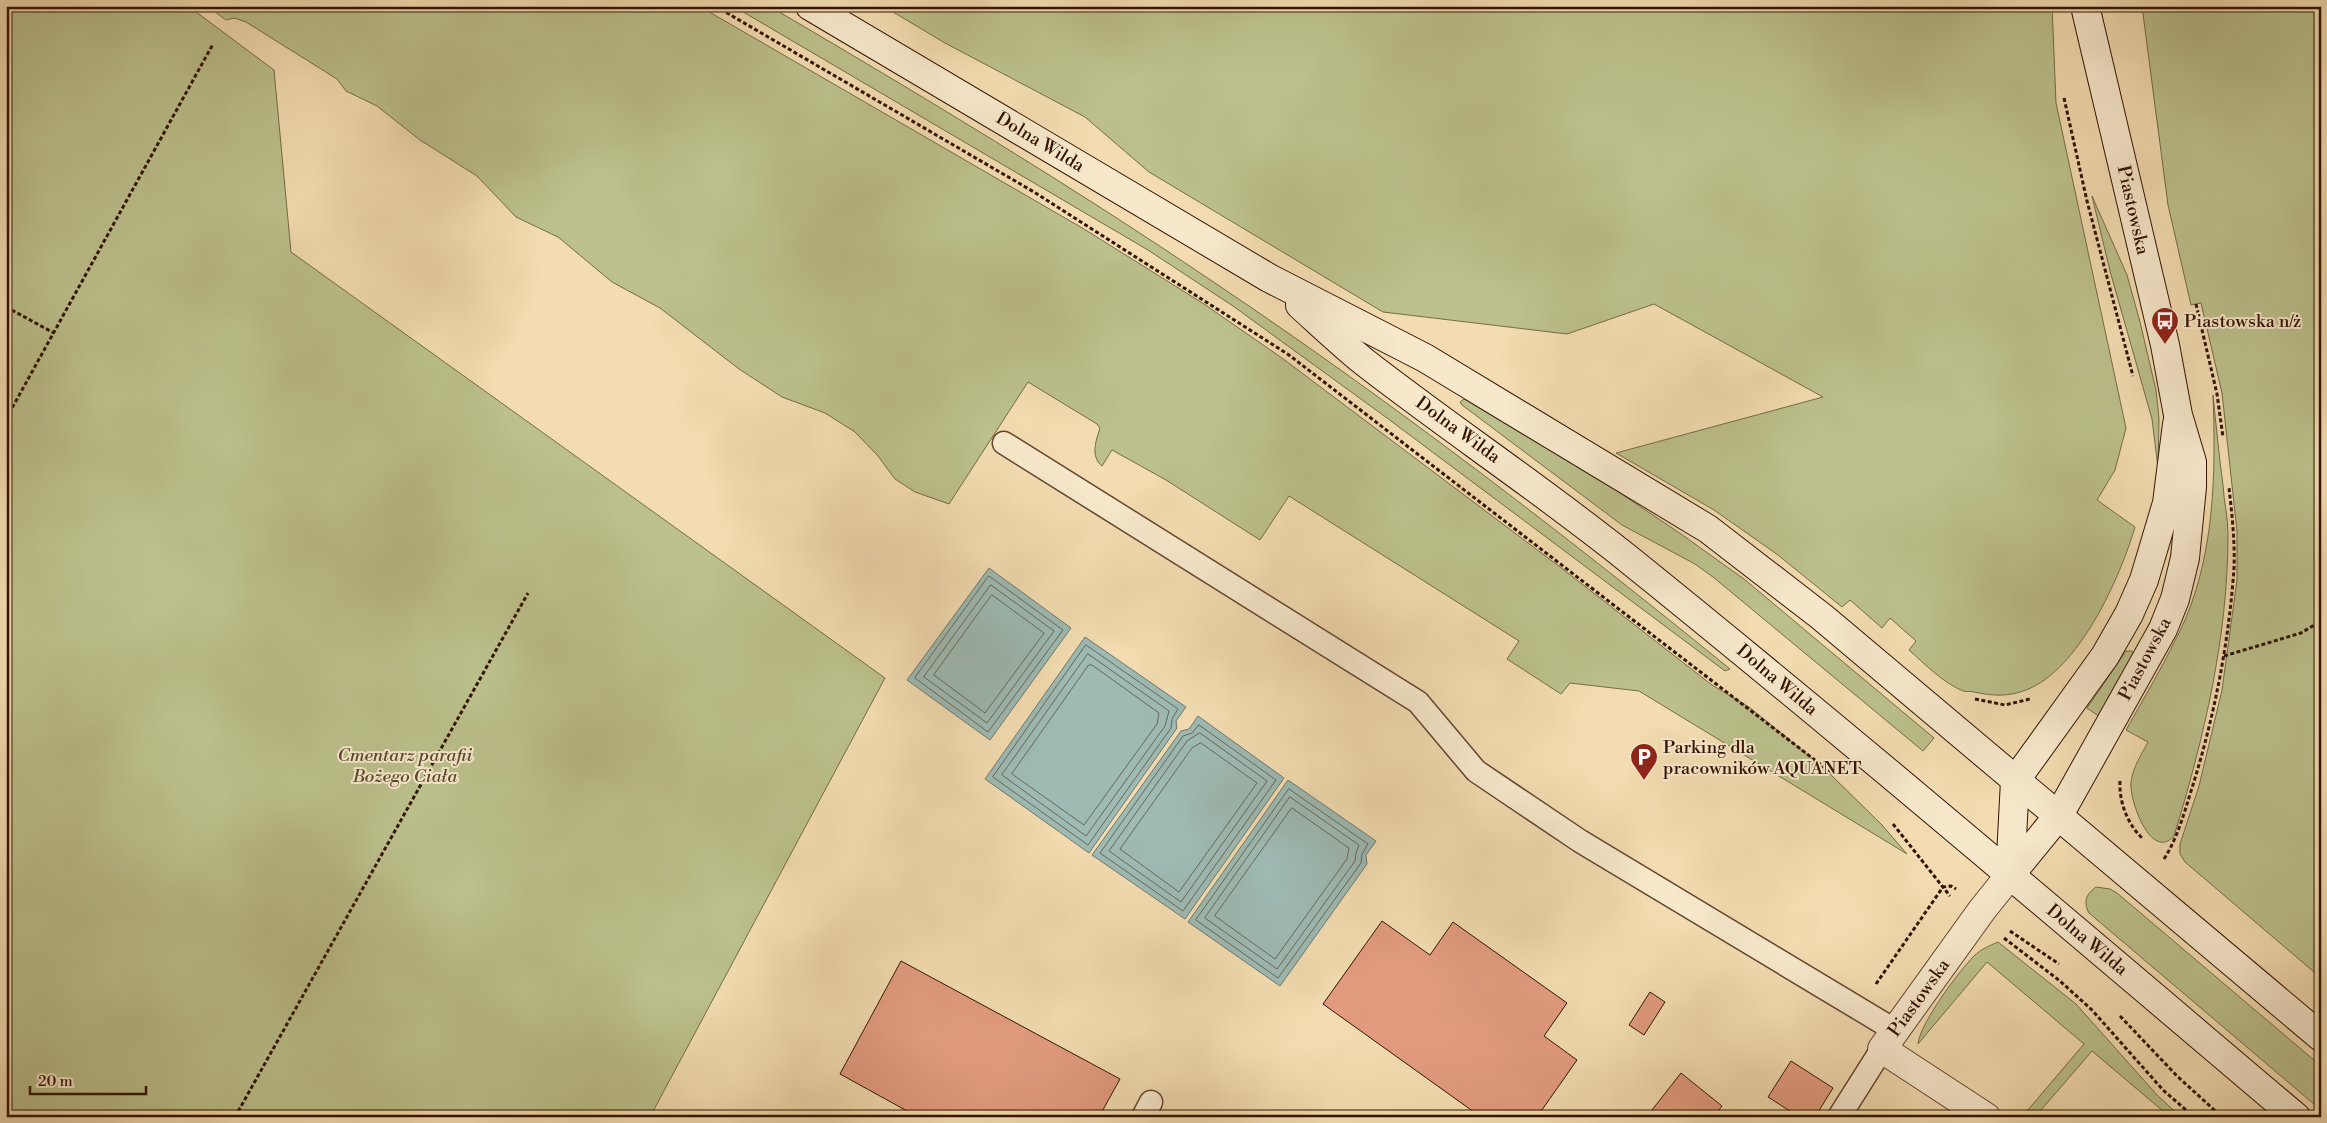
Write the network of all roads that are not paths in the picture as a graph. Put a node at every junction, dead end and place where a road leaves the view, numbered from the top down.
1 (810, 6) edge
2 (2085, 6) edge
3 (1269, 278) junction
4 (2178, 415) junction
5 (1004, 443) dead end
6 (2015, 781) junction
7 (2059, 816) junction
8 (2010, 874) junction
9 (2321, 1037) edge
10 (1889, 1040) junction
11 (1839, 1117) edge
12 (1986, 1117) edge
13 (2296, 1117) edge

1 - 3 main road, Dolna Wilda
2 - 4 main road, Piastowska
3 - 6 main road, Dolna Wilda
3 - 8 main road, Dolna Wilda
4 - 6 main road, Piastowska
4 - 7 main road, Piastowska
5 - 10 lane
6 - 7 main road, Dolna Wilda
6 - 8 main road
7 - 8 main road, Piastowska
7 - 9 main road, Dolna Wilda
8 - 10 main road, Piastowska
8 - 13 main road, Dolna Wilda
10 - 11 lane
10 - 12 main road

